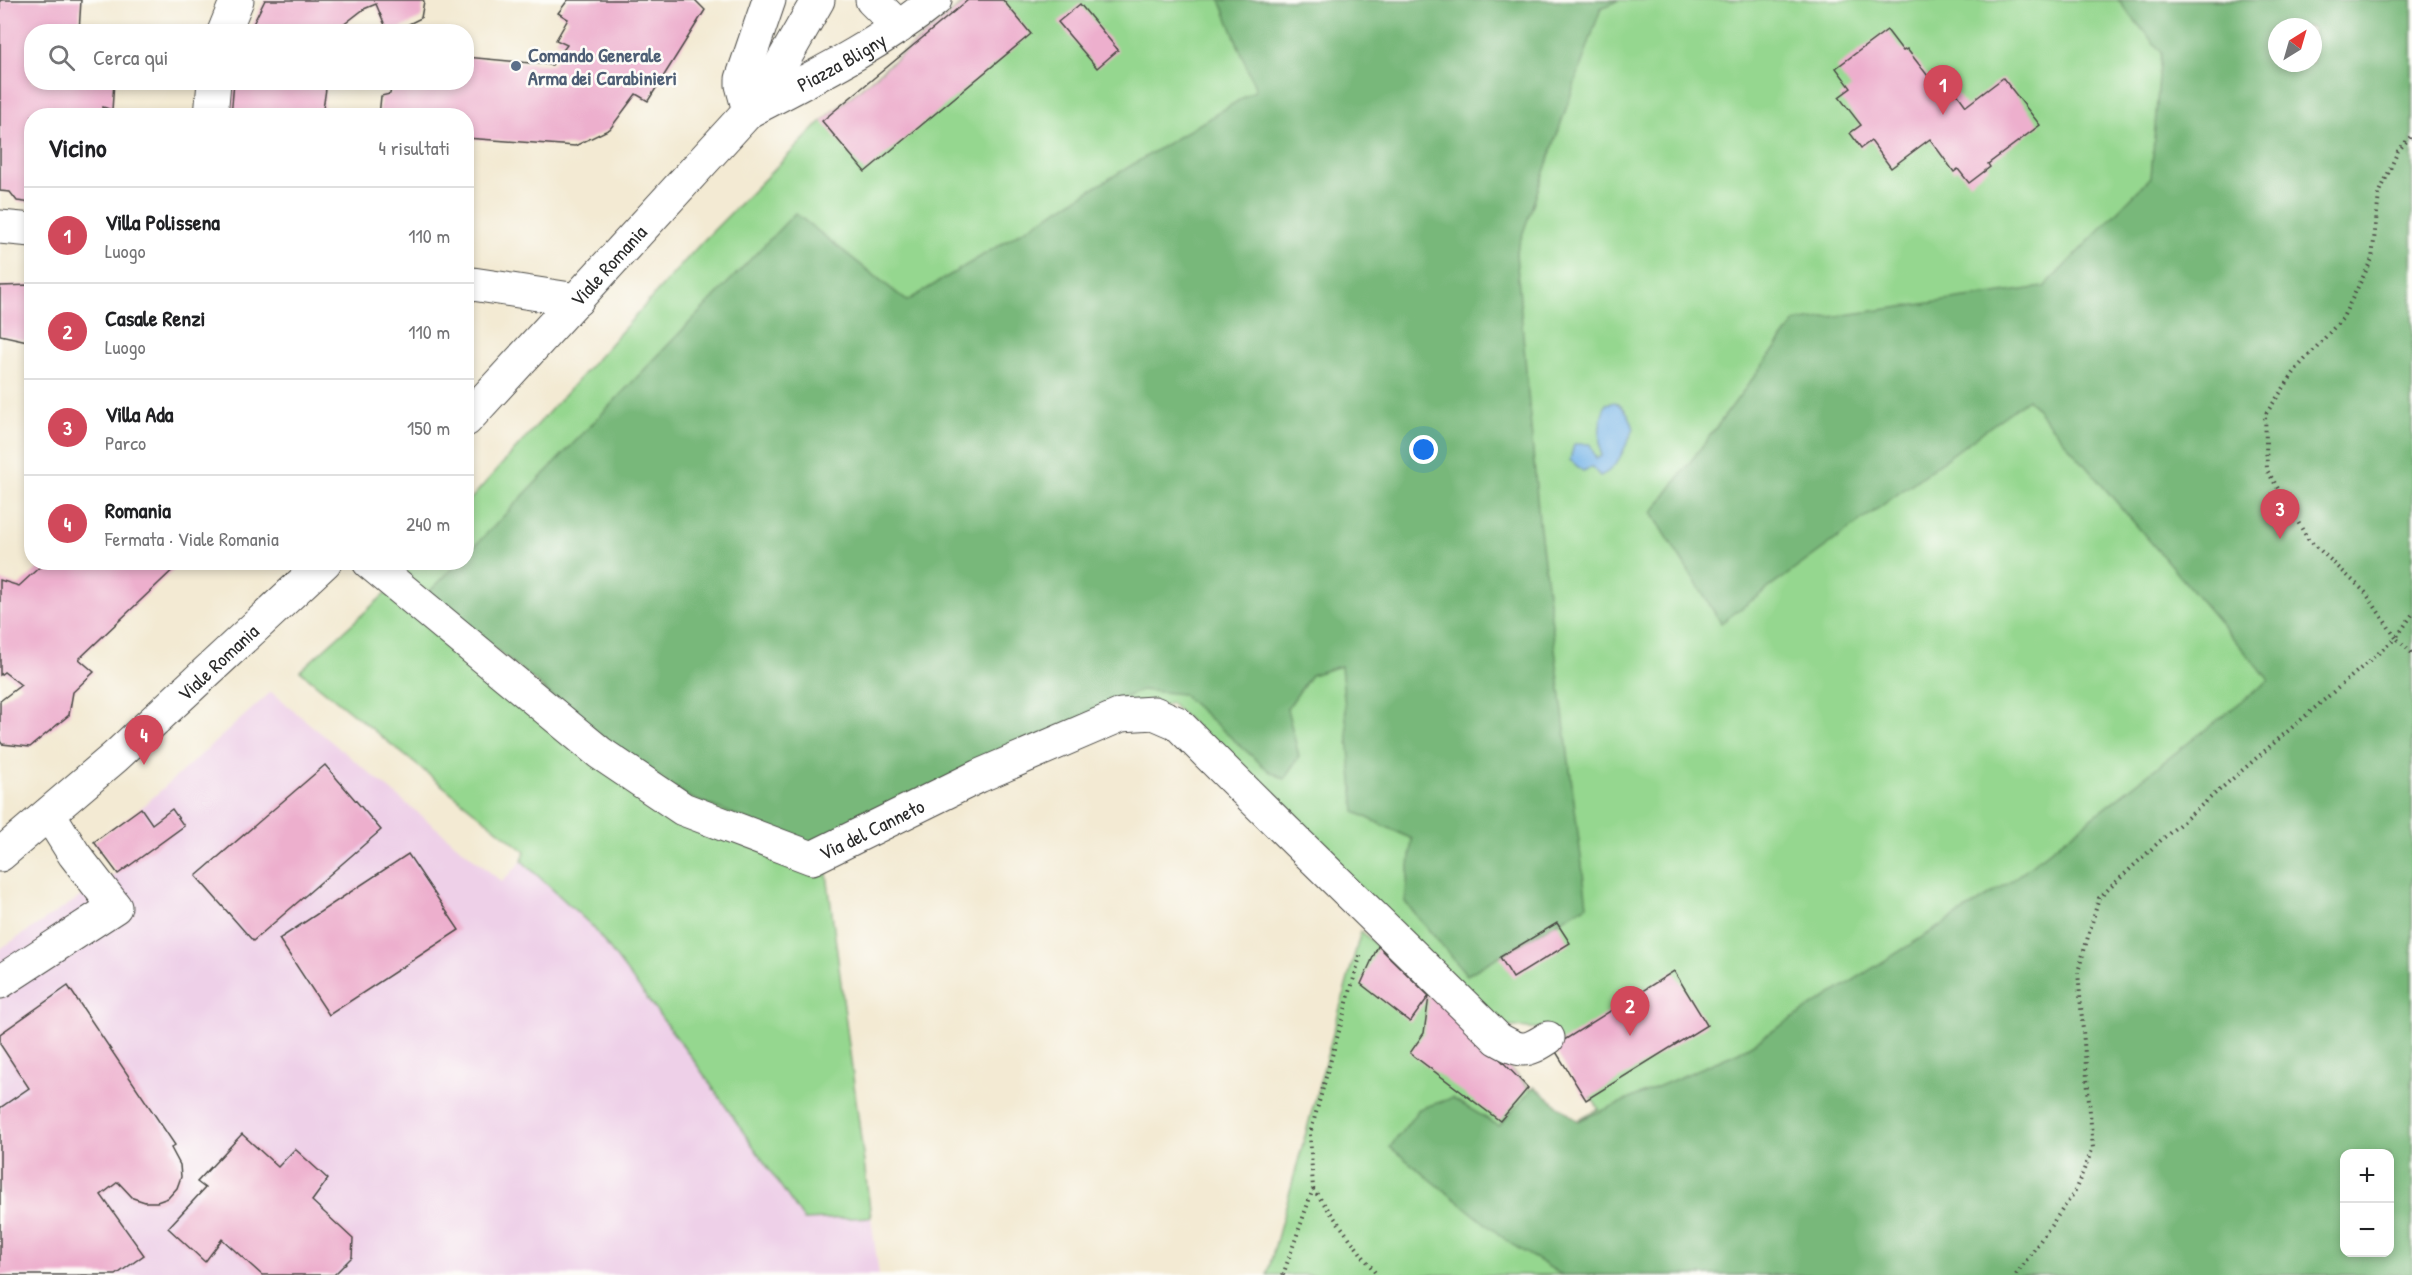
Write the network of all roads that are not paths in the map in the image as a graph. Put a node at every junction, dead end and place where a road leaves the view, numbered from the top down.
1 (237, 0) edge
2 (769, 0) edge
3 (818, 0) edge
4 (872, 0) edge
5 (934, 0) edge
6 (227, 24) edge
7 (900, 27) junction
8 (213, 90) edge
9 (211, 108) edge
10 (748, 111) junction
11 (0, 227) edge
12 (24, 229) edge
13 (474, 284) edge
14 (577, 300) junction
15 (474, 411) edge
16 (316, 570) edge
17 (379, 570) edge
18 (49, 814) junction
19 (0, 855) edge
20 (0, 982) edge
21 (1548, 1038) dead end

1 - 6 street
2 - 10 street
3 - 10 street, Piazza Bligny
4 - 7 street, Piazza Bligny
5 - 7 street
7 - 10 street, Piazza Bligny
8 - 9 street
10 - 14 street, Viale Romania
11 - 12 street
13 - 14 street
14 - 15 street, Viale Romania
16 - 18 street, Viale Romania
17 - 21 street, Via del Canneto
18 - 19 street, Viale Romania
18 - 20 street

